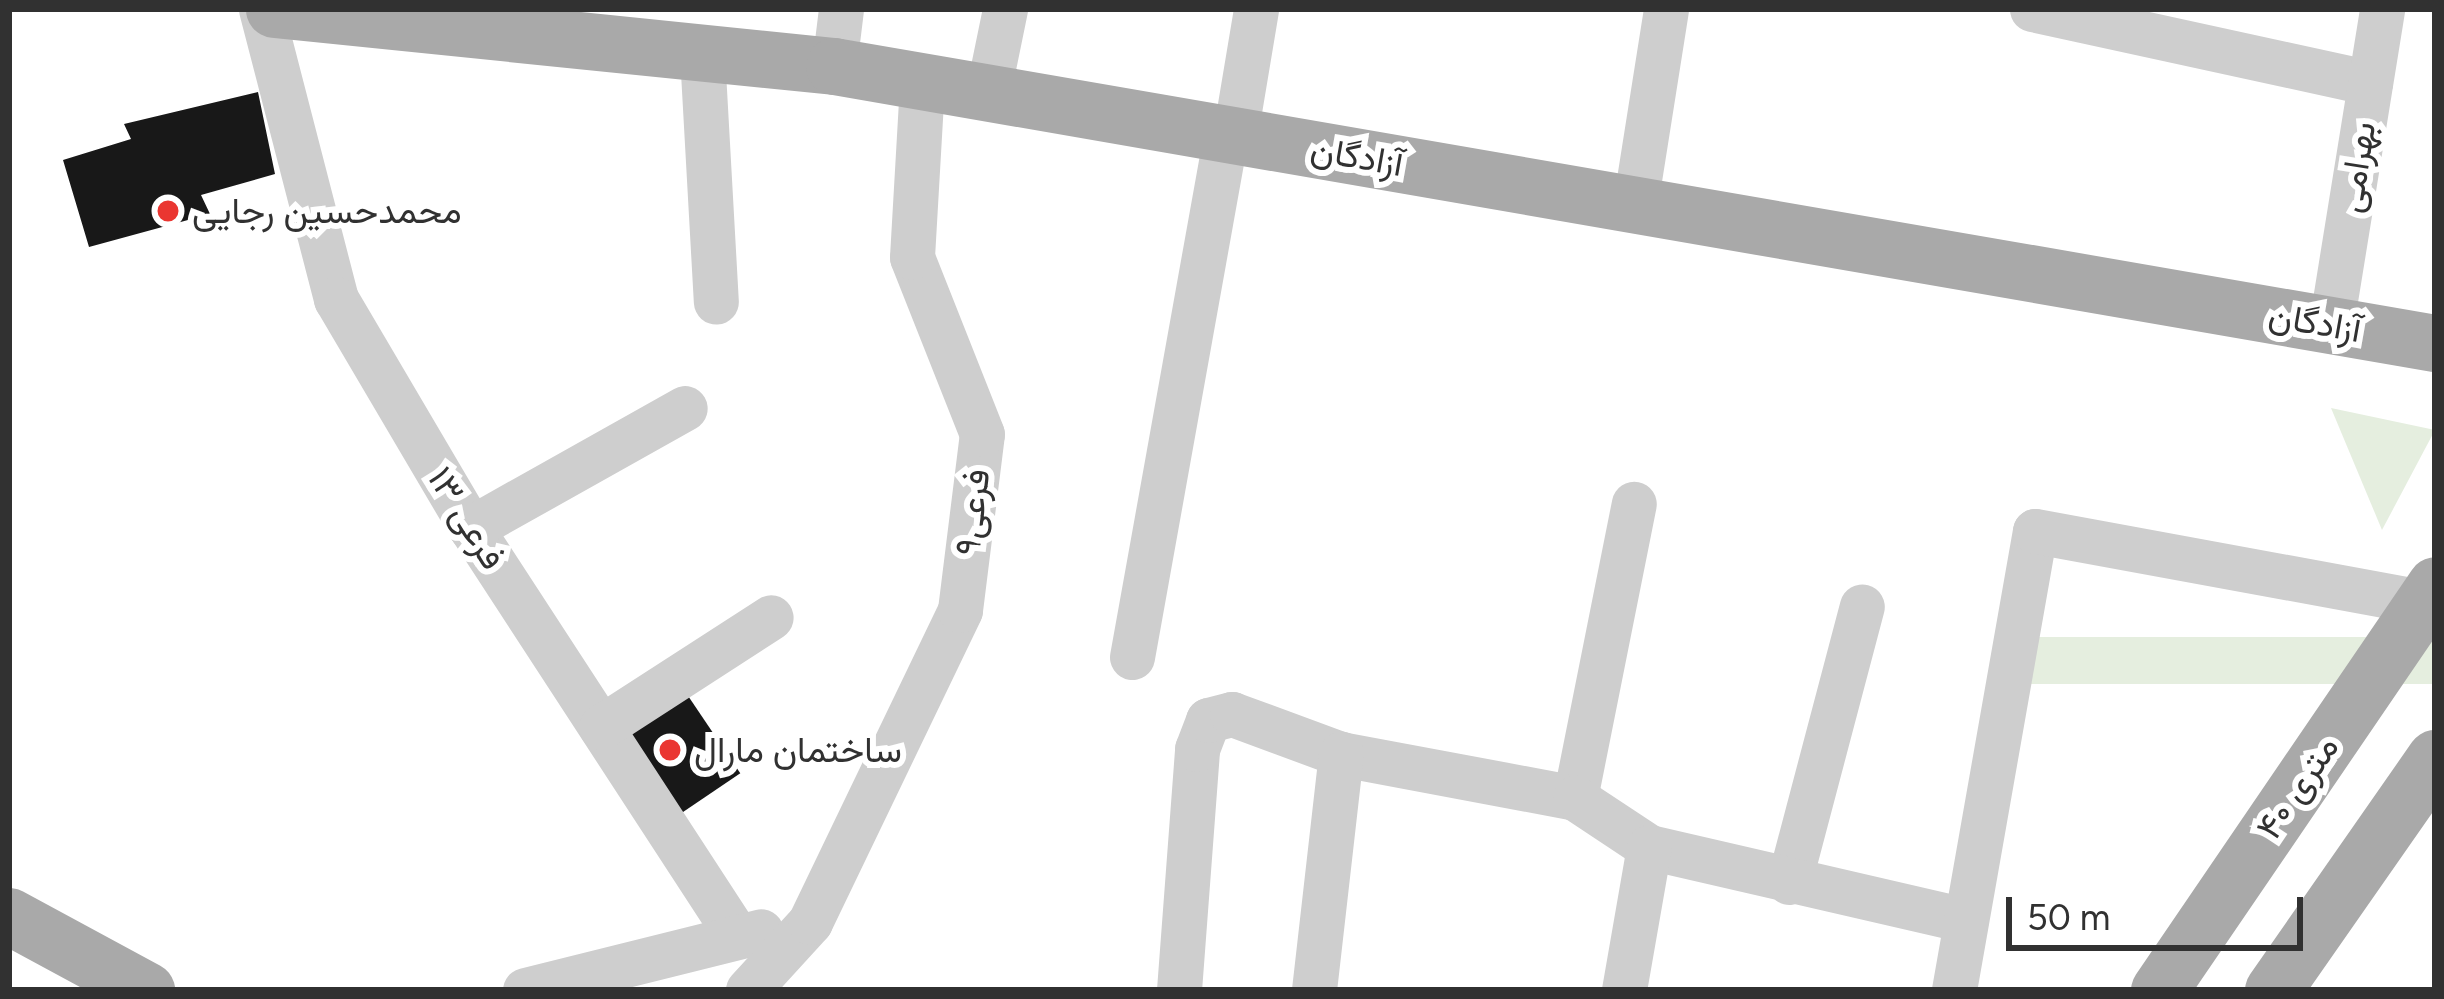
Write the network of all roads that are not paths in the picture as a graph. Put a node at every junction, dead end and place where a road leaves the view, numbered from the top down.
1 (260, 9) edge
2 (274, 9) edge
3 (841, 9) edge
4 (1005, 9) edge
5 (1256, 9) edge
6 (1666, 9) edge
7 (2032, 9) edge
8 (2382, 9) edge
9 (702, 54) junction
10 (834, 66) junction
11 (922, 81) junction
12 (2370, 82) junction
13 (988, 92) junction
14 (1231, 134) junction
15 (1636, 205) junction
16 (716, 302) dead end
17 (2331, 325) junction
18 (2435, 343) edge
19 (686, 408) dead end
20 (1634, 504) dead end
21 (471, 528) junction
22 (2429, 593) edge
23 (1862, 606) dead end
24 (771, 617) dead end
25 (1132, 657) dead end
26 (601, 727) junction
27 (1341, 754) junction
28 (2435, 758) edge
29 (1575, 798) junction
30 (1649, 847) junction
31 (1789, 882) junction
32 (9, 916) edge
33 (1966, 920) junction
34 (810, 922) junction
35 (737, 936) junction
36 (146, 990) edge
37 (525, 990) edge
38 (748, 990) edge
39 (1179, 990) edge
40 (1314, 990) edge
41 (1624, 990) edge
42 (1954, 990) edge
43 (2159, 990) edge
44 (2273, 990) edge

1 - 21 street, فرعی ۱۳
2 - 9 main road, آزادگان
3 - 10 street
4 - 13 street
5 - 14 street
6 - 15 street
7 - 12 street
8 - 12 street, بهرامی
9 - 10 main road, آزادگان
9 - 16 street
10 - 11 main road, آزادگان
11 - 13 main road, آزادگان
11 - 34 street, فرعی۹
12 - 17 street, بهرامی
13 - 14 main road, آزادگان
14 - 15 main road, آزادگان
14 - 25 street
15 - 17 main road, آزادگان
17 - 18 main road, آزادگان
19 - 21 street
20 - 29 street
21 - 26 street, فرعی ۱۳
22 - 33 street
22 - 43 main road, ۴۰ متری
23 - 31 street
24 - 26 street
26 - 35 street, فرعی ۱۳
27 - 29 street
27 - 39 street
27 - 40 street
28 - 44 main road
29 - 30 street
30 - 31 street
30 - 41 street
31 - 33 street
32 - 36 main road
33 - 42 street
34 - 35 street
34 - 38 street, فرعی۹
35 - 37 street

